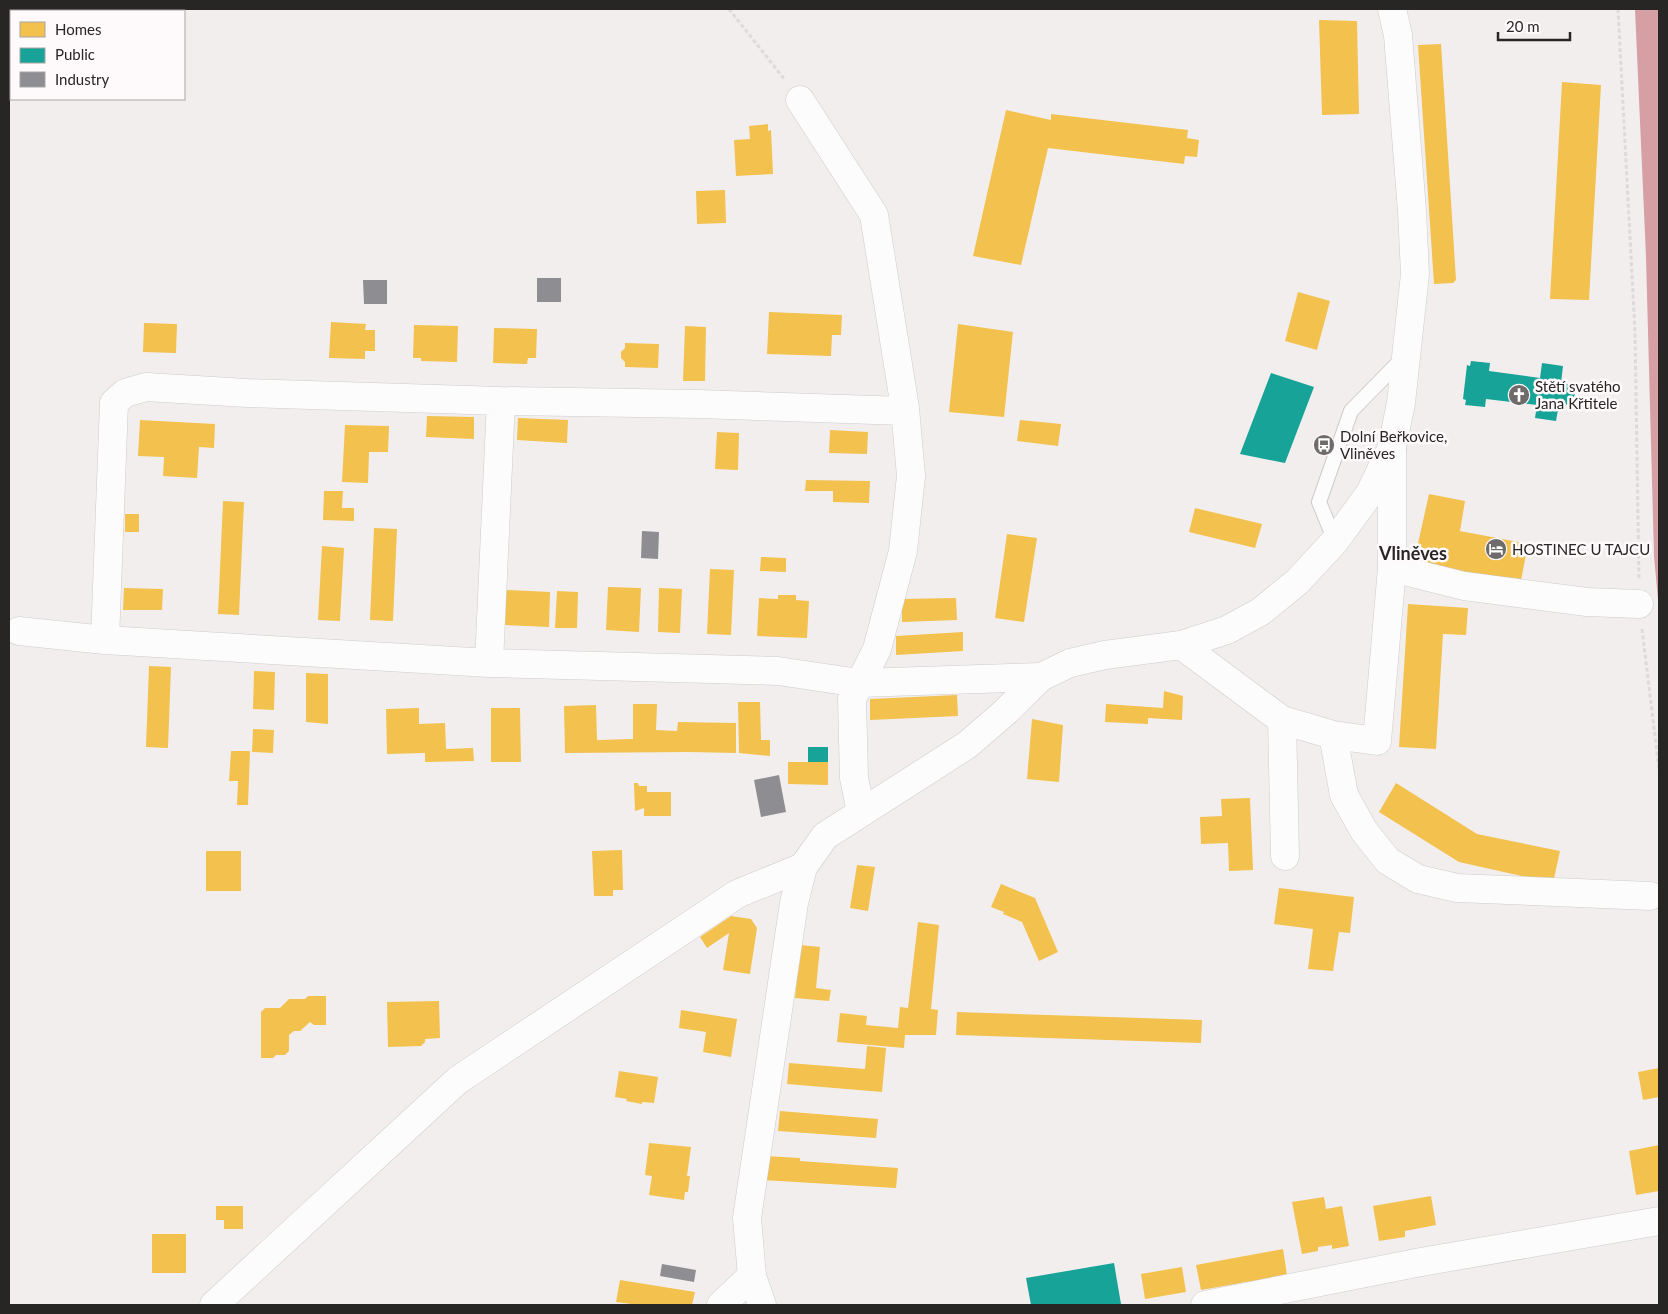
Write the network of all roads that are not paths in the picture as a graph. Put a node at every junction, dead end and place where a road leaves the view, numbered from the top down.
1 (1392, 9) edge
2 (800, 100) road end
3 (1408, 353) junction
4 (501, 401) junction
5 (905, 411) junction
6 (1392, 447) junction
7 (1335, 541) junction
8 (1392, 568) junction
9 (1639, 604) road end
10 (19, 631) dead end
11 (106, 640) junction
12 (1181, 644) junction
13 (489, 663) junction
14 (1041, 677) junction
15 (860, 683) junction
16 (1282, 720) junction
17 (1333, 735) junction
18 (861, 812) junction
19 (1285, 856) dead end
20 (803, 868) junction
21 (1650, 896) dead end
22 (1659, 1221) edge
23 (752, 1276) junction
24 (214, 1305) edge
25 (721, 1305) edge
26 (762, 1305) edge
27 (1205, 1305) edge

1 - 3 street
2 - 5 street
3 - 6 street
3 - 7 lane
4 - 5 street
4 - 11 street
4 - 13 street
5 - 15 street
6 - 7 street
6 - 8 street
7 - 12 street
8 - 9 street
8 - 17 street
10 - 11 street
11 - 13 street
12 - 14 street
12 - 16 street
13 - 15 street
14 - 15 street
14 - 18 street
15 - 18 street
16 - 17 street
16 - 19 street
17 - 21 street
18 - 20 street
20 - 23 street
20 - 24 street
22 - 27 street
23 - 25 street
23 - 26 street

